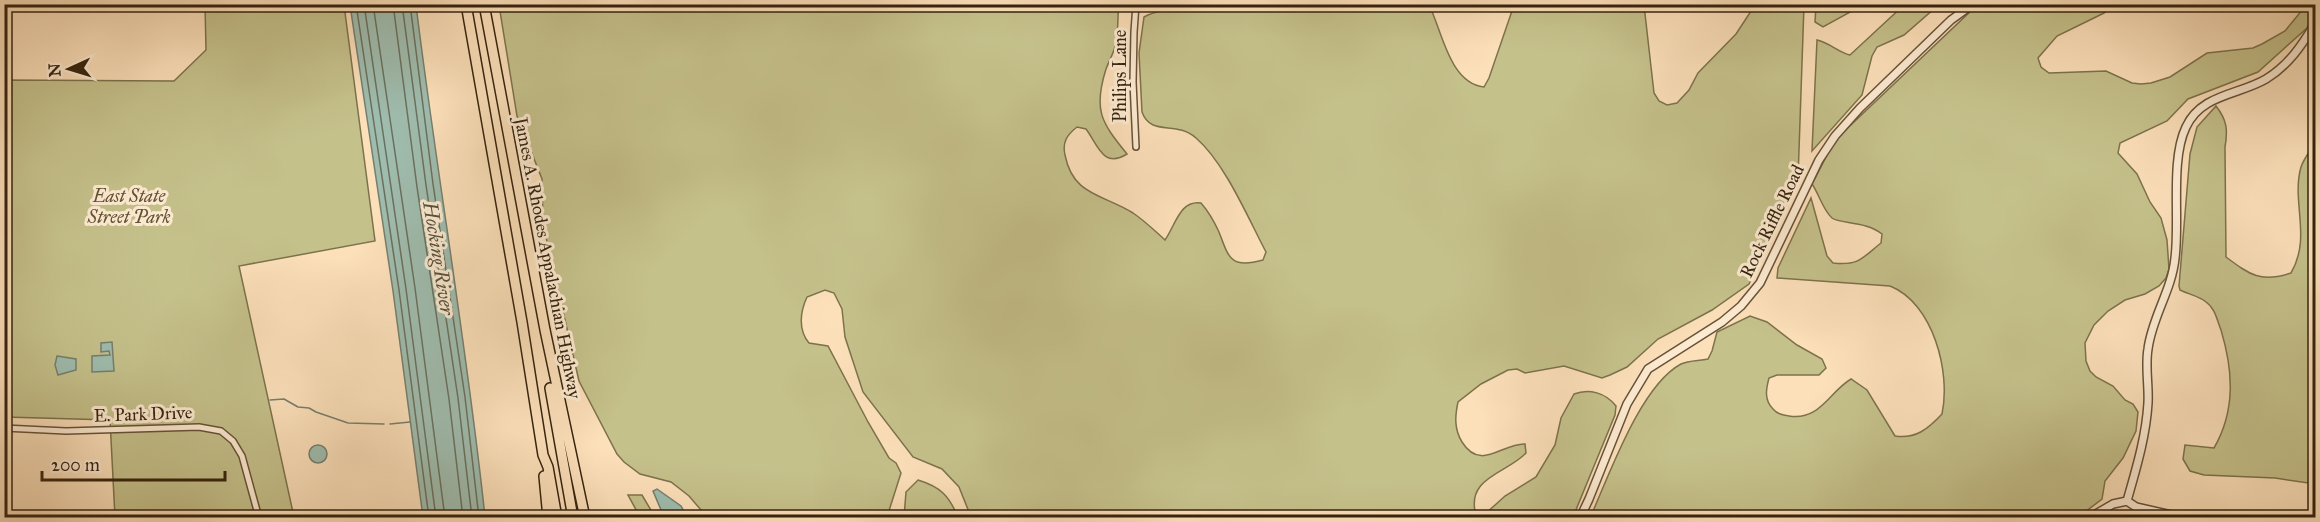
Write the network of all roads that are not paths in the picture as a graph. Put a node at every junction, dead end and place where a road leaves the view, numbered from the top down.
1 (466, 4) edge
2 (484, 4) edge
3 (1136, 4) edge
4 (1973, 4) edge
5 (2316, 22) edge
6 (1136, 147) dead end
7 (510, 149) junction
8 (4, 428) edge
9 (543, 455) junction
10 (2127, 501) junction
11 (259, 518) edge
12 (548, 518) edge
13 (557, 518) edge
14 (573, 518) edge
15 (585, 518) edge
16 (1580, 518) edge
17 (2089, 518) edge
18 (2185, 518) edge

1 - 9 highway, James A. Rhodes Appalachian Highway
2 - 7 highway, James A. Rhodes Appalachian Highway
3 - 6 street, Philips Lane
4 - 16 street, Rock Riffle Road
5 - 10 street
7 - 14 highway
7 - 15 highway, James A. Rhodes Appalachian Highway
8 - 11 street, E. Park Drive
9 - 12 highway
9 - 13 highway, James A. Rhodes Appalachian Highway
10 - 17 street
10 - 18 street

